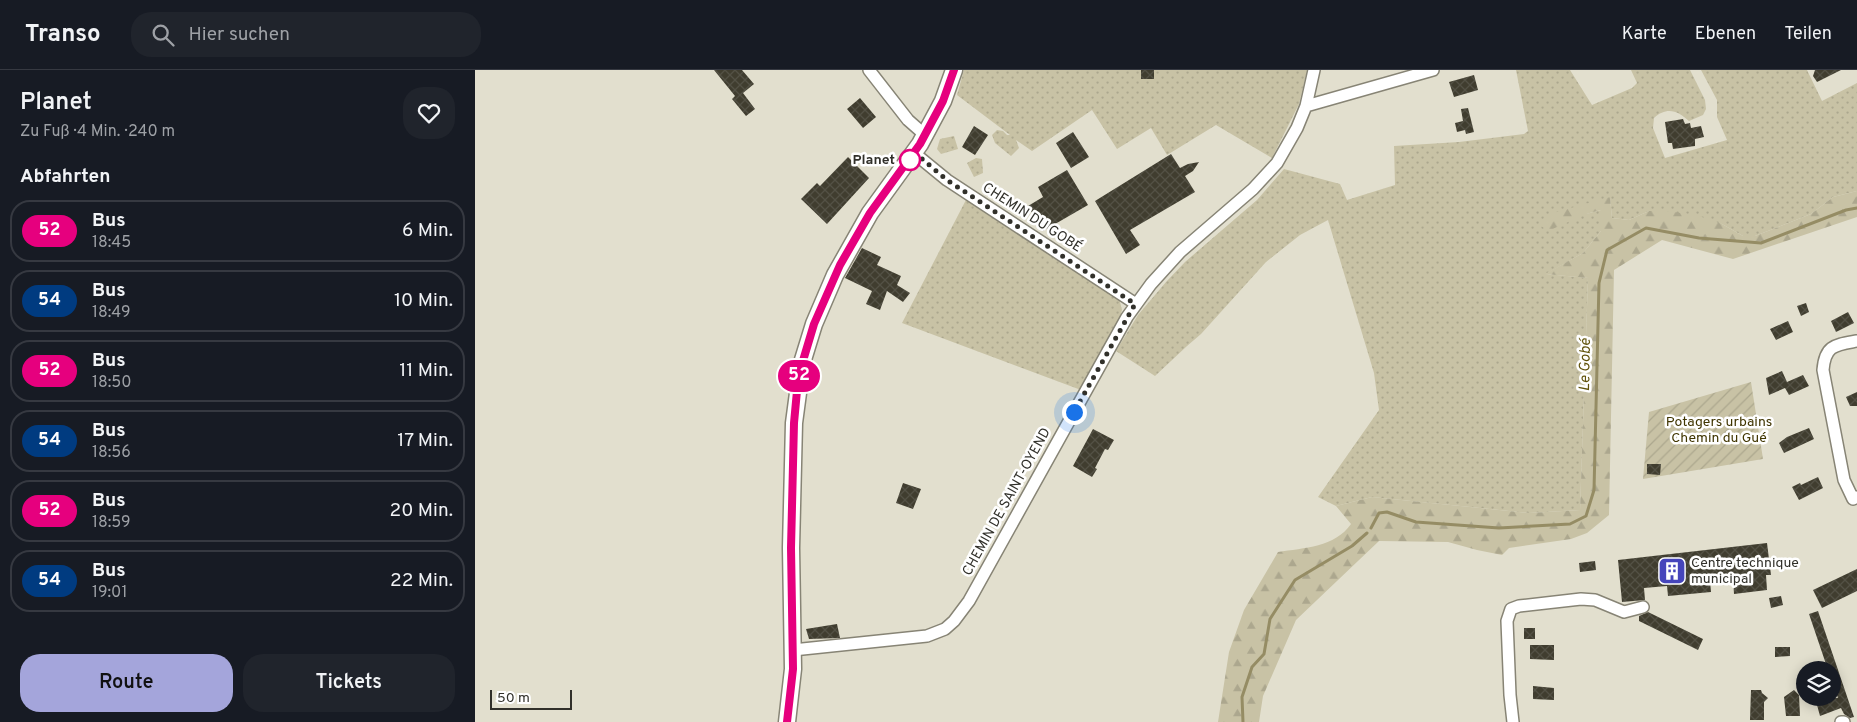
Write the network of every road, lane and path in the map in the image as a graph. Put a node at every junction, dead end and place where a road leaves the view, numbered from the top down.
1 (869, 70) edge
2 (954, 70) edge
3 (1314, 70) edge
4 (1433, 70) edge
5 (1306, 106) junction
6 (925, 135) junction
7 (915, 153) junction
8 (1135, 304) junction
9 (1857, 341) edge
10 (1857, 497) edge
11 (1643, 607) dead end
12 (793, 650) junction
13 (787, 722) edge
14 (1513, 722) edge

1 - 6 street
2 - 6 main road
3 - 5 street, CHEMIN DE SAINT-OYEND
4 - 5 street
5 - 8 street, CHEMIN DE SAINT-OYEND
6 - 7 main road
7 - 8 street, CHEMIN DU GOBÉ
7 - 12 main road
8 - 12 street, CHEMIN DE SAINT-OYEND
9 - 10 street
11 - 14 street
12 - 13 main road

